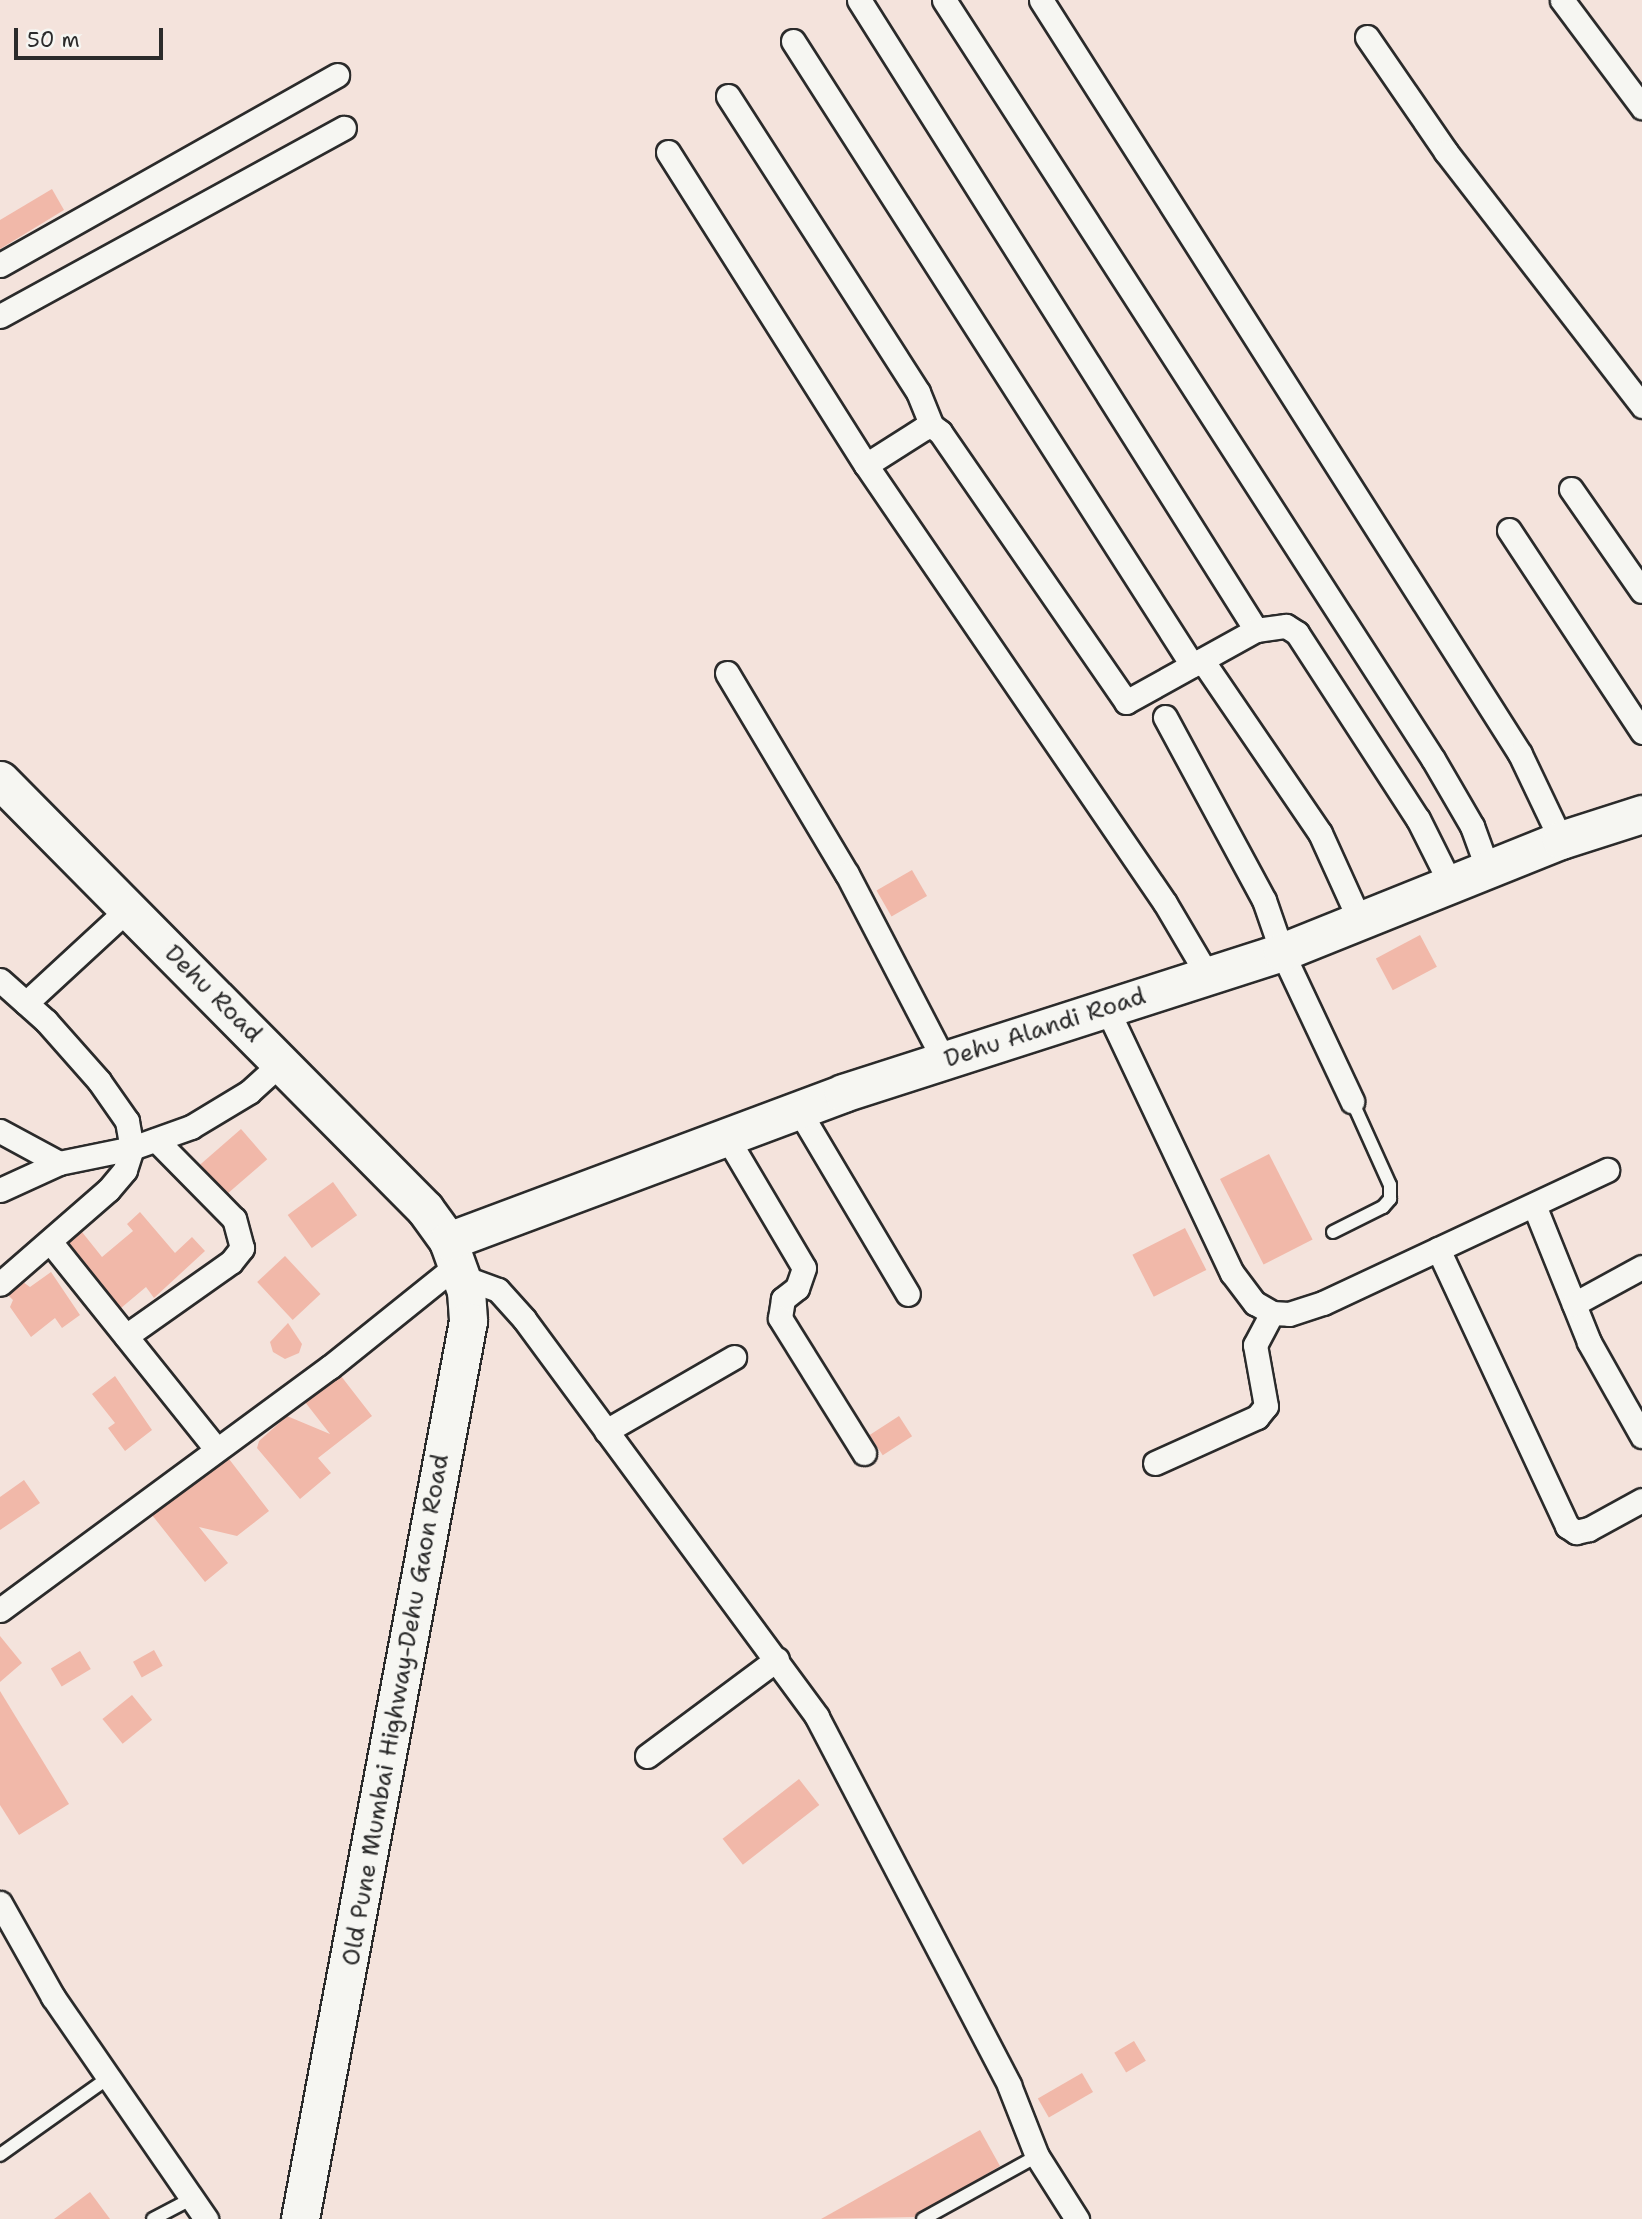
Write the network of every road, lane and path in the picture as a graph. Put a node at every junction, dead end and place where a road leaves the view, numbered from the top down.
1 (859, 0) edge
2 (944, 0) edge
3 (1041, 0) edge
4 (1562, 0) edge
5 (1367, 37) dead end
6 (793, 41) dead end
7 (337, 75) dead end
8 (728, 96) dead end
9 (1642, 107) edge
10 (344, 128) dead end
11 (668, 152) dead end
12 (0, 265) edge
13 (0, 316) edge
14 (1642, 406) edge
15 (932, 426) junction
16 (866, 465) junction
17 (1571, 489) dead end
18 (1509, 530) dead end
19 (1642, 591) edge
20 (1256, 630) junction
21 (1197, 662) junction
22 (727, 673) dead end
23 (1165, 717) dead end
24 (1642, 732) edge
25 (0, 780) edge
26 (1642, 814) edge
27 (1561, 840) junction
28 (1488, 870) junction
29 (1451, 885) junction
30 (128, 909) junction
31 (1360, 922) junction
32 (1282, 952) junction
33 (1208, 975) junction
34 (0, 980) edge
35 (26, 1003) junction
36 (1107, 1009) junction
37 (944, 1060) junction
38 (282, 1062) junction
39 (1352, 1101) joint
40 (798, 1109) junction
41 (0, 1131) edge
42 (726, 1136) junction
43 (156, 1140) junction
44 (132, 1148) junction
45 (59, 1163) junction
46 (1607, 1170) dead end
47 (0, 1190) edge
48 (1534, 1205) junction
49 (425, 1209) joint
50 (1333, 1232) dead end
51 (52, 1244) junction
52 (1438, 1249) junction
53 (455, 1261) junction
54 (1641, 1270) edge
55 (0, 1284) edge
56 (908, 1294) dead end
57 (1574, 1304) junction
58 (1272, 1313) junction
59 (126, 1336) junction
60 (734, 1357) dead end
61 (606, 1431) junction
62 (1642, 1436) edge
63 (216, 1449) junction
64 (864, 1453) dead end
65 (1155, 1463) dead end
66 (1642, 1500) edge
67 (0, 1610) edge
68 (776, 1659) junction
69 (647, 1756) dead end
70 (0, 1903) edge
71 (108, 2078) junction
72 (0, 2155) edge
73 (1037, 2156) junction
74 (193, 2198) junction
75 (153, 2219) edge
76 (206, 2219) edge
77 (300, 2219) edge
78 (923, 2219) edge
79 (1077, 2219) edge

1 - 20 street
2 - 28 street
3 - 27 street
4 - 9 street
5 - 14 street
6 - 21 street
7 - 12 street
8 - 15 street
10 - 13 street
11 - 16 street
15 - 16 street
15 - 21 street
16 - 33 street
17 - 19 street
18 - 24 street
20 - 21 street
20 - 29 street
21 - 31 street
22 - 37 street
23 - 32 street
25 - 30 main road, Dehu Road
26 - 27 main road, Dehu Alandi Road
27 - 28 main road, Dehu Alandi Road
28 - 29 main road, Dehu Alandi Road
29 - 31 main road, Dehu Alandi Road
30 - 35 street
30 - 38 main road, Dehu Road
31 - 32 main road, Dehu Alandi Road
32 - 33 main road, Dehu Alandi Road
32 - 39 street
33 - 36 main road, Dehu Alandi Road
34 - 35 street
35 - 44 street
36 - 37 main road, Dehu Alandi Road
36 - 58 street
37 - 40 main road, Dehu Alandi Road
38 - 43 street
38 - 49 main road, Dehu Road
39 - 50 lane
40 - 42 main road, Dehu Alandi Road
40 - 56 street
41 - 45 street
42 - 53 main road, Dehu Alandi Road
42 - 64 street
43 - 44 street
43 - 59 street
44 - 45 street
44 - 51 street
45 - 47 street
46 - 48 street
48 - 52 street
48 - 57 street
49 - 53 main road, Old Pune Mumbai Highway-Dehu Gaon Road
51 - 55 street
51 - 59 street
52 - 58 street
52 - 66 street
53 - 61 street
53 - 63 street
53 - 77 main road, Old Pune Mumbai Highway-Dehu Gaon Road
54 - 57 street
57 - 62 street
58 - 65 street
59 - 63 street
60 - 61 street
61 - 68 street
63 - 67 street
68 - 69 street
68 - 73 street
70 - 71 street
71 - 72 lane
71 - 74 street
73 - 78 lane
73 - 79 street
74 - 75 lane
74 - 76 street

